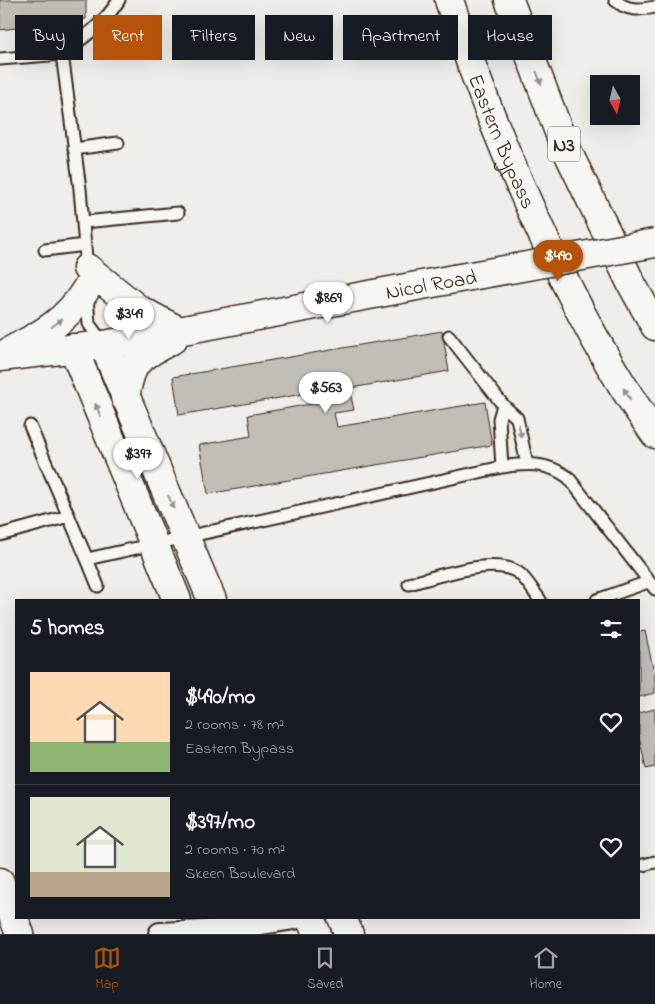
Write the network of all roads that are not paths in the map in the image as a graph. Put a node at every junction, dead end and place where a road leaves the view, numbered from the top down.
1 (119, 0) edge
2 (449, 0) edge
3 (509, 0) edge
4 (615, 0) edge
5 (655, 7) edge
6 (83, 39) edge
7 (15, 58) edge
8 (0, 59) edge
9 (63, 60) edge
10 (118, 143) dead end
11 (74, 149) junction
12 (178, 213) dead end
13 (84, 222) junction
14 (655, 244) edge
15 (45, 250) dead end
16 (87, 267) junction
17 (655, 326) edge
18 (186, 329) junction
19 (96, 334) junction
20 (450, 336) dead end
21 (74, 348) junction
22 (0, 357) edge
23 (125, 398) junction
24 (503, 405) junction
25 (30, 426) dead end
26 (655, 434) edge
27 (527, 464) junction
28 (502, 467) junction
29 (69, 516) junction
30 (0, 535) edge
31 (187, 538) junction
32 (155, 546) junction
33 (87, 559) junction
34 (409, 584) dead end
35 (98, 586) dead end
36 (652, 586) edge
37 (177, 599) edge
38 (212, 599) edge
39 (539, 599) edge
40 (601, 599) edge
41 (655, 862) edge
42 (640, 866) edge
43 (3, 906) edge
44 (287, 919) edge
45 (310, 919) edge
46 (342, 919) edge
47 (20, 934) edge
48 (160, 934) edge
49 (317, 934) edge
50 (349, 934) edge

1 - 6 lane
26 -> 2 main road, Eastern Bypass
3 -> 17 main road, N3
4 - 5 lane
7 - 8 lane
9 - 11 lane
10 - 11 lane
11 - 13 lane
12 - 13 lane
13 - 16 lane
14 - 18 main road, Nicol Road, bridge
15 - 16 lane
16 - 18 main road
16 - 19 lane
22 -> 16 main road
18 - 19 main road, Nicol Road
18 - 23 main road
19 - 21 main road, Nicol Road
19 - 23 main road
20 - 24 lane
21 - 22 main road, Nicol Road
32 -> 21 main road
23 -> 31 main road
24 -> 27 lane
24 - 28 lane
25 - 29 lane
27 - 28 lane
27 - 36 lane
28 - 31 lane
29 - 30 lane
29 - 33 lane
31 - 32 lane
31 - 38 main road
32 - 33 lane
32 - 37 main road
33 - 35 lane
34 - 39 lane
36 - 40 lane
41 - 42 lane
43 - 47 main road
44 - 48 street
45 - 49 main road
46 - 50 main road

